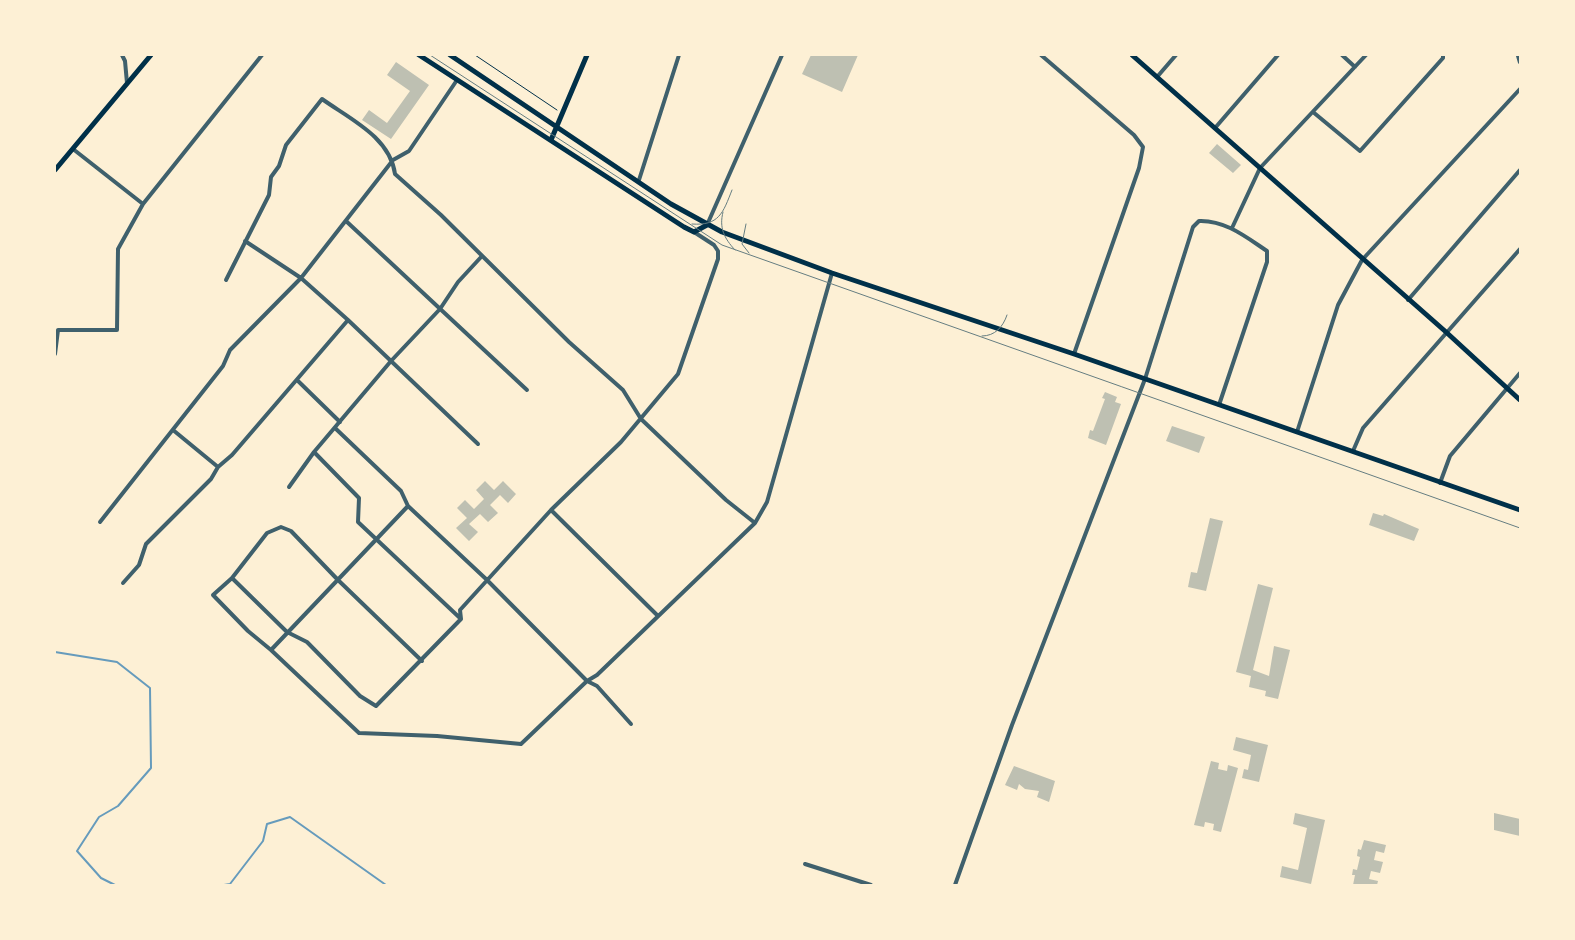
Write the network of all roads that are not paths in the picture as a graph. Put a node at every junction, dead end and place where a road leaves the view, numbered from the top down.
1 (122, 55) edge
2 (262, 55) edge
3 (419, 55) edge
4 (450, 55) edge
5 (587, 55) edge
6 (679, 55) edge
7 (782, 55) edge
8 (1041, 55) edge
9 (1132, 55) edge
10 (1176, 55) edge
11 (1278, 55) edge
12 (1342, 55) edge
13 (1366, 55) edge
14 (1443, 55) edge
15 (1518, 55) edge
16 (148, 56) edge
17 (1520, 62) edge
18 (1355, 67) junction
19 (1157, 77) junction
20 (457, 80) junction
21 (127, 83) junction
22 (1520, 89) edge
23 (1313, 112) junction
24 (558, 126) junction
25 (1215, 128) junction
26 (551, 140) junction
27 (73, 149) junction
28 (393, 160) junction
29 (1260, 168) junction
30 (55, 170) edge
31 (1520, 170) edge
32 (638, 180) junction
33 (143, 204) junction
34 (346, 222) junction
35 (707, 225) junction
36 (1232, 228) junction
37 (700, 233) junction
38 (246, 241) junction
39 (1520, 249) edge
40 (482, 256) junction
41 (1362, 260) junction
42 (832, 273) junction
43 (301, 278) junction
44 (226, 280) dead end
45 (1408, 300) junction
46 (440, 309) junction
47 (348, 320) junction
48 (1446, 332) junction
49 (55, 354) edge
50 (1074, 354) junction
51 (391, 361) junction
52 (1520, 373) edge
53 (1145, 379) junction
54 (296, 380) junction
55 (1506, 388) junction
56 (527, 390) dead end
57 (1520, 400) edge
58 (1219, 405) junction
59 (641, 419) junction
60 (340, 422) junction
61 (335, 428) junction
62 (173, 430) junction
63 (1297, 432) junction
64 (478, 444) dead end
65 (1353, 451) junction
66 (314, 452) junction
67 (218, 467) junction
68 (1440, 482) junction
69 (289, 487) dead end
70 (408, 506) junction
71 (551, 510) junction
72 (1520, 510) edge
73 (100, 522) dead end
74 (755, 522) junction
75 (376, 541) junction
76 (232, 578) junction
77 (486, 579) junction
78 (338, 580) junction
79 (123, 583) dead end
80 (658, 616) junction
81 (461, 619) junction
82 (287, 632) junction
83 (271, 650) junction
84 (422, 661) junction
85 (587, 680) junction
86 (631, 724) dead end
87 (805, 864) dead end
88 (871, 885) edge
89 (955, 885) edge

1 - 21 street
2 - 33 street
3 - 20 main road
4 - 24 main road
5 - 24 main road
6 - 32 street
7 - 35 street
8 - 50 street
9 - 19 main road
10 - 19 street
11 - 25 street
12 - 18 street
13 - 18 street
14 - 23 street
15 - 17 street
16 - 21 main road
18 - 23 street
19 - 25 main road
20 - 26 main road
20 - 28 street
21 - 27 main road
22 - 41 street
23 - 29 street
24 - 26 main road
24 - 32 main road
25 - 29 main road
26 - 37 main road
27 - 30 main road
27 - 33 street
28 - 34 street
28 - 38 street
28 - 40 street
29 - 36 street
29 - 41 main road
31 - 45 street
32 - 35 main road
33 - 49 street
34 - 43 street
34 - 46 street
35 - 37 main road
35 - 42 main road
36 - 53 street
36 - 58 street
37 - 59 street
38 - 43 street
38 - 44 street
39 - 48 street
40 - 46 street
40 - 59 street
41 - 45 main road
41 - 63 street
42 - 50 main road
42 - 74 street
43 - 47 street
43 - 62 street
45 - 48 main road
46 - 51 street
46 - 56 street
47 - 51 street
47 - 54 street
48 - 55 main road
48 - 65 street
50 - 53 main road
51 - 60 street
51 - 64 street
52 - 55 street
53 - 58 main road
53 - 89 street
54 - 60 street
54 - 67 street
55 - 57 main road
55 - 68 street
58 - 63 main road
59 - 71 street
59 - 74 street
60 - 61 street
61 - 66 street
61 - 70 street
62 - 67 street
62 - 73 street
63 - 65 main road
65 - 68 main road
66 - 69 street
66 - 75 street
67 - 79 street
68 - 72 main road
70 - 75 street
70 - 77 street
71 - 77 street
71 - 80 street
74 - 80 street
75 - 78 street
75 - 81 street
76 - 78 street
76 - 82 street
76 - 83 street
77 - 81 street
77 - 85 street
78 - 82 street
78 - 84 street
80 - 85 street
81 - 84 street
82 - 83 street
82 - 84 street
83 - 85 street
85 - 86 street
87 - 88 street

